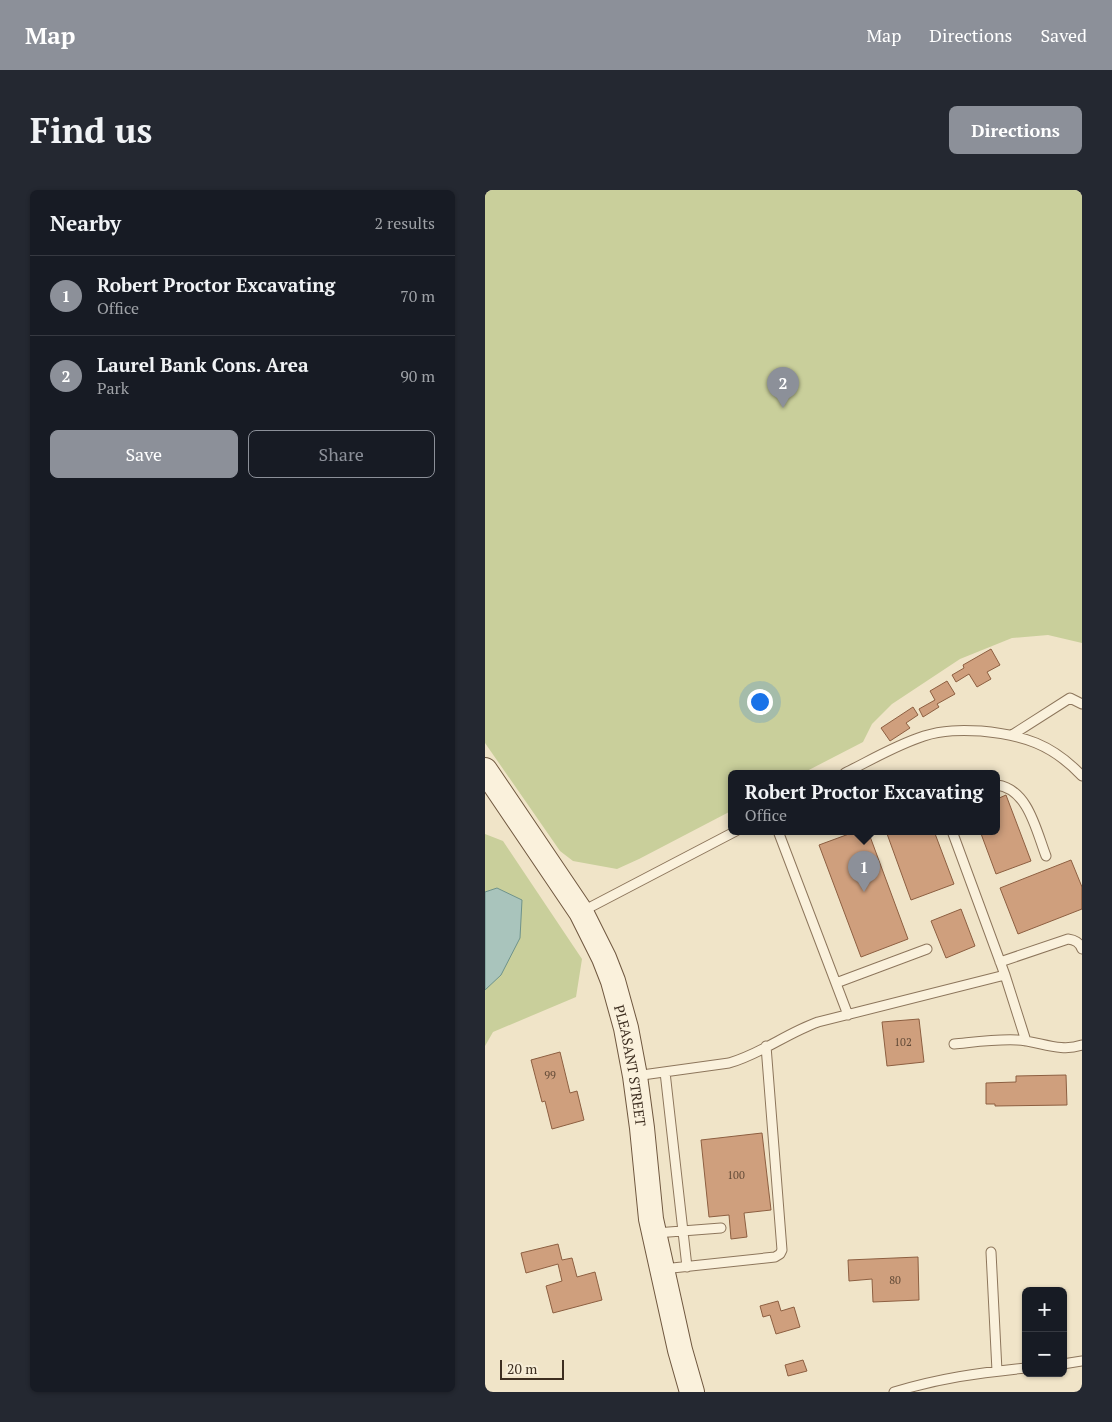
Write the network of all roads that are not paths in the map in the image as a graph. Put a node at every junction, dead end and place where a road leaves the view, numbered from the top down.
1 (1082, 704) edge
2 (1012, 735) junction
3 (485, 770) edge
4 (851, 770) edge
5 (1082, 776) edge
6 (1000, 785) edge
7 (728, 835) edge
8 (780, 835) edge
9 (953, 835) edge
10 (1046, 856) dead end
11 (581, 912) junction
12 (927, 949) dead end
13 (1082, 949) edge
14 (1000, 962) junction
15 (1005, 975) junction
16 (835, 983) junction
17 (848, 1015) junction
18 (1026, 1041) junction
19 (955, 1044) dead end
20 (766, 1046) junction
21 (1082, 1046) edge
22 (665, 1072) junction
23 (635, 1076) junction
24 (721, 1228) dead end
25 (684, 1231) junction
26 (653, 1233) junction
27 (991, 1252) dead end
28 (687, 1267) junction
29 (662, 1270) junction
30 (1082, 1361) edge
31 (1067, 1363) edge
32 (1022, 1368) edge
33 (997, 1371) junction
34 (692, 1392) edge
35 (894, 1392) edge

1 - 2 lane
2 - 4 lane
2 - 5 lane
3 - 11 street, PLEASANT STREET
6 - 10 lane
7 - 11 lane
8 - 16 lane
9 - 14 lane
11 - 23 street, PLEASANT STREET
12 - 16 lane
13 - 14 lane
14 - 15 lane
15 - 17 lane
15 - 18 lane
16 - 17 lane
17 - 20 lane
18 - 19 lane
18 - 21 lane
20 - 22 lane
20 - 28 lane
22 - 23 lane
22 - 25 lane
23 - 26 street, PLEASANT STREET
24 - 25 lane
25 - 26 lane
25 - 28 lane
26 - 29 street, PLEASANT STREET
27 - 33 lane
28 - 29 lane
29 - 34 street, PLEASANT STREET
30 - 31 lane
32 - 33 lane
33 - 35 lane

